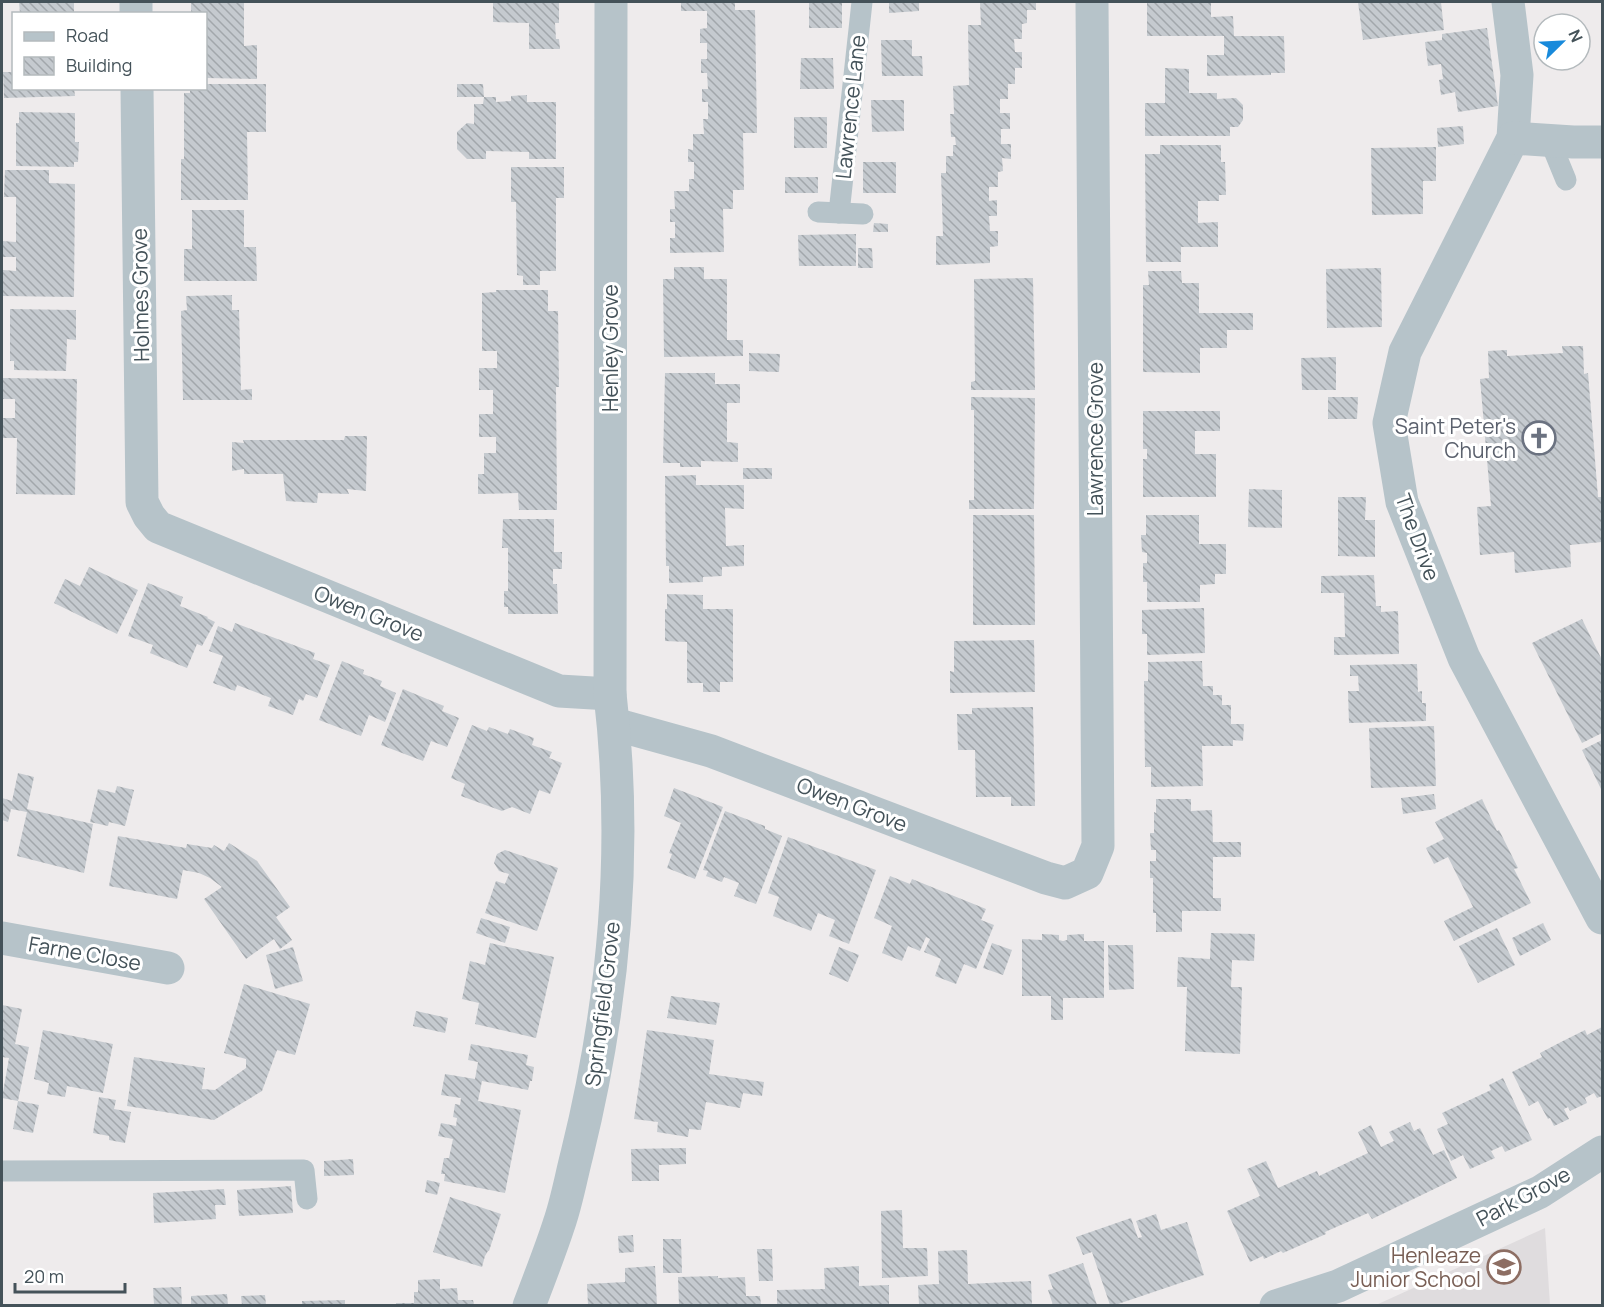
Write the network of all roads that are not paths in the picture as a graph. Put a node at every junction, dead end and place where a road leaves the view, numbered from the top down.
1 (610, 2) edge
2 (862, 2) edge
3 (1092, 2) edge
4 (1508, 2) edge
5 (137, 90) edge
6 (1513, 138) junction
7 (1550, 141) junction
8 (1602, 142) edge
9 (1566, 180) dead end
10 (863, 214) dead end
11 (142, 502) joint
12 (612, 709) junction
13 (1087, 873) joint
14 (1602, 918) edge
15 (2, 938) edge
16 (168, 968) dead end
17 (1602, 1152) edge
18 (2, 1171) edge
19 (307, 1199) dead end
20 (529, 1305) edge
21 (1276, 1305) edge

1 - 12 street, Henley Grove
2 - 10 lane, Lawrence Lane
3 - 13 street, Lawrence Grove
4 - 6 street, The Drive
5 - 11 street, Holmes Grove
6 - 7 street
6 - 14 street, The Drive
7 - 8 street
7 - 9 lane
11 - 12 street, Owen Grove
12 - 13 street, Owen Grove
12 - 20 street, Springfield Grove
15 - 16 street, Farne Close
17 - 21 street, Park Grove
18 - 19 lane

